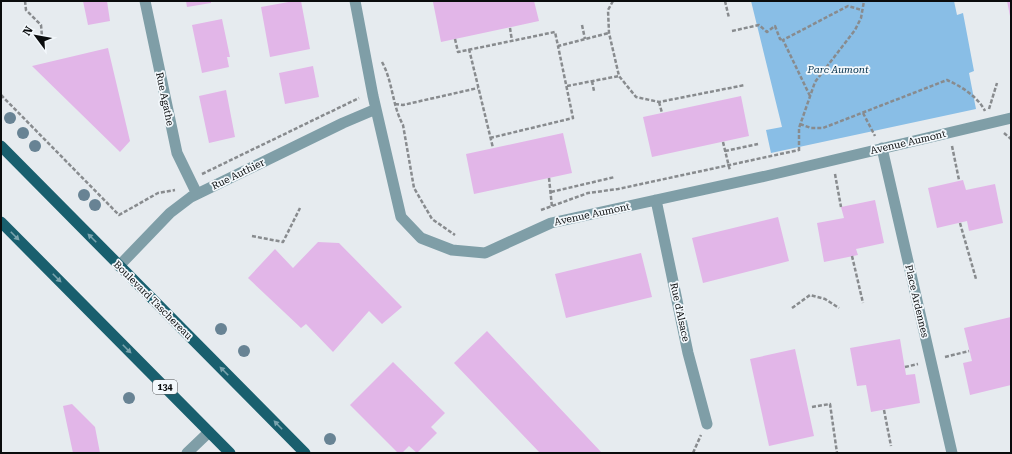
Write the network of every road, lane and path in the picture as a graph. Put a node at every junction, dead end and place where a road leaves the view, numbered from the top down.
1 (25, 1) edge
2 (145, 1) edge
3 (355, 1) edge
4 (613, 1) edge
5 (725, 1) edge
6 (864, 1) edge
7 (862, 10) junction
8 (729, 18) dead end
9 (582, 25) dead end
10 (510, 28) dead end
11 (732, 31) dead end
12 (608, 33) junction
13 (454, 39) dead end
14 (584, 39) junction
15 (783, 40) junction
16 (512, 41) junction
17 (558, 46) junction
18 (43, 48) dead end
19 (469, 49) junction
20 (381, 61) dead end
21 (619, 76) junction
22 (592, 81) junction
23 (996, 83) dead end
24 (745, 85) dead end
25 (567, 86) junction
26 (479, 88) junction
27 (392, 90) junction
28 (594, 91) dead end
29 (386, 92) dead end
30 (1, 95) edge
31 (810, 96) junction
32 (356, 98) dead end
33 (659, 102) junction
34 (395, 104) junction
35 (376, 109) junction
36 (662, 113) dead end
37 (863, 113) junction
38 (1011, 118) edge
39 (800, 124) junction
40 (402, 125) junction
41 (395, 127) dead end
42 (949, 133) junction
43 (490, 138) junction
44 (722, 142) dead end
45 (758, 144) dead end
46 (1, 146) edge
47 (493, 148) dead end
48 (882, 148) junction
49 (799, 150) junction
50 (725, 152) junction
51 (833, 160) junction
52 (729, 165) junction
53 (799, 167) junction
54 (209, 170) dead end
55 (549, 178) dead end
56 (615, 178) dead end
57 (959, 180) dead end
58 (731, 183) junction
59 (173, 191) dead end
60 (551, 192) junction
61 (197, 194) junction
62 (656, 200) junction
63 (552, 206) junction
64 (841, 207) dead end
65 (300, 208) dead end
66 (539, 211) dead end
67 (1, 222) edge
68 (556, 222) junction
69 (960, 222) dead end
70 (252, 236) dead end
71 (462, 236) dead end
72 (852, 256) dead end
73 (119, 266) junction
74 (976, 278) dead end
75 (863, 303) dead end
76 (792, 308) dead end
77 (839, 308) dead end
78 (812, 407) dead end
79 (884, 410) dead end
80 (707, 424) joint
81 (209, 432) junction
82 (891, 446) dead end
83 (187, 453) edge
84 (230, 453) edge
85 (305, 453) edge
86 (693, 453) edge
87 (837, 453) edge
88 (952, 453) edge

1 - 18 path
2 - 61 street, Rue Agathe
3 - 35 street, Avenue Aumont
4 - 12 path
5 - 8 path
6 - 7 path
7 - 15 path
7 - 31 path
9 - 14 path
10 - 16 path
11 - 15 path
12 - 14 path
12 - 21 path
13 - 19 path
14 - 17 path
15 - 31 path
16 - 17 path
16 - 19 path
17 - 25 path
19 - 26 path
20 - 27 path
21 - 22 path
21 - 33 path
22 - 25 path
22 - 28 path
23 - 37 path
24 - 33 path
25 - 43 path
26 - 34 path
26 - 43 path
27 - 29 path
27 - 34 path
30 - 59 path
31 - 39 path
32 - 54 path, Rue Authier
33 - 36 path
34 - 40 path
35 - 61 street, Rue Authier
35 - 68 street, Avenue Aumont
37 - 39 path
37 - 48 path
38 - 42 street, Avenue Aumont
39 - 49 path
40 - 41 path
40 - 71 path
42 - 48 street, Avenue Aumont
42 - 57 path
43 - 47 path
44 - 50 path
45 - 50 path
73 -> 46 main road, Boulevard Taschereau
48 - 51 street, Avenue Aumont
48 - 88 street, Place Ardennes
49 - 52 path
49 - 53 path
50 - 52 path
51 - 53 street, Avenue Aumont
51 - 64 path
52 - 58 path
52 - 63 path
53 - 58 street, Avenue Aumont
55 - 60 path
56 - 60 path
58 - 62 street, Avenue Aumont
60 - 63 path
61 - 73 street, Rue Authier
62 - 68 street, Avenue Aumont
62 - 80 street, Rue d'Alsace
63 - 66 path
63 - 68 path
65 - 70 path
67 -> 81 main road, 134
69 - 74 path
72 - 75 path
85 -> 73 main road, Boulevard Taschereau
76 - 77 path
78 - 87 path
79 - 82 path
80 - 86 path
81 - 83 street
81 - 84 main road, 134

